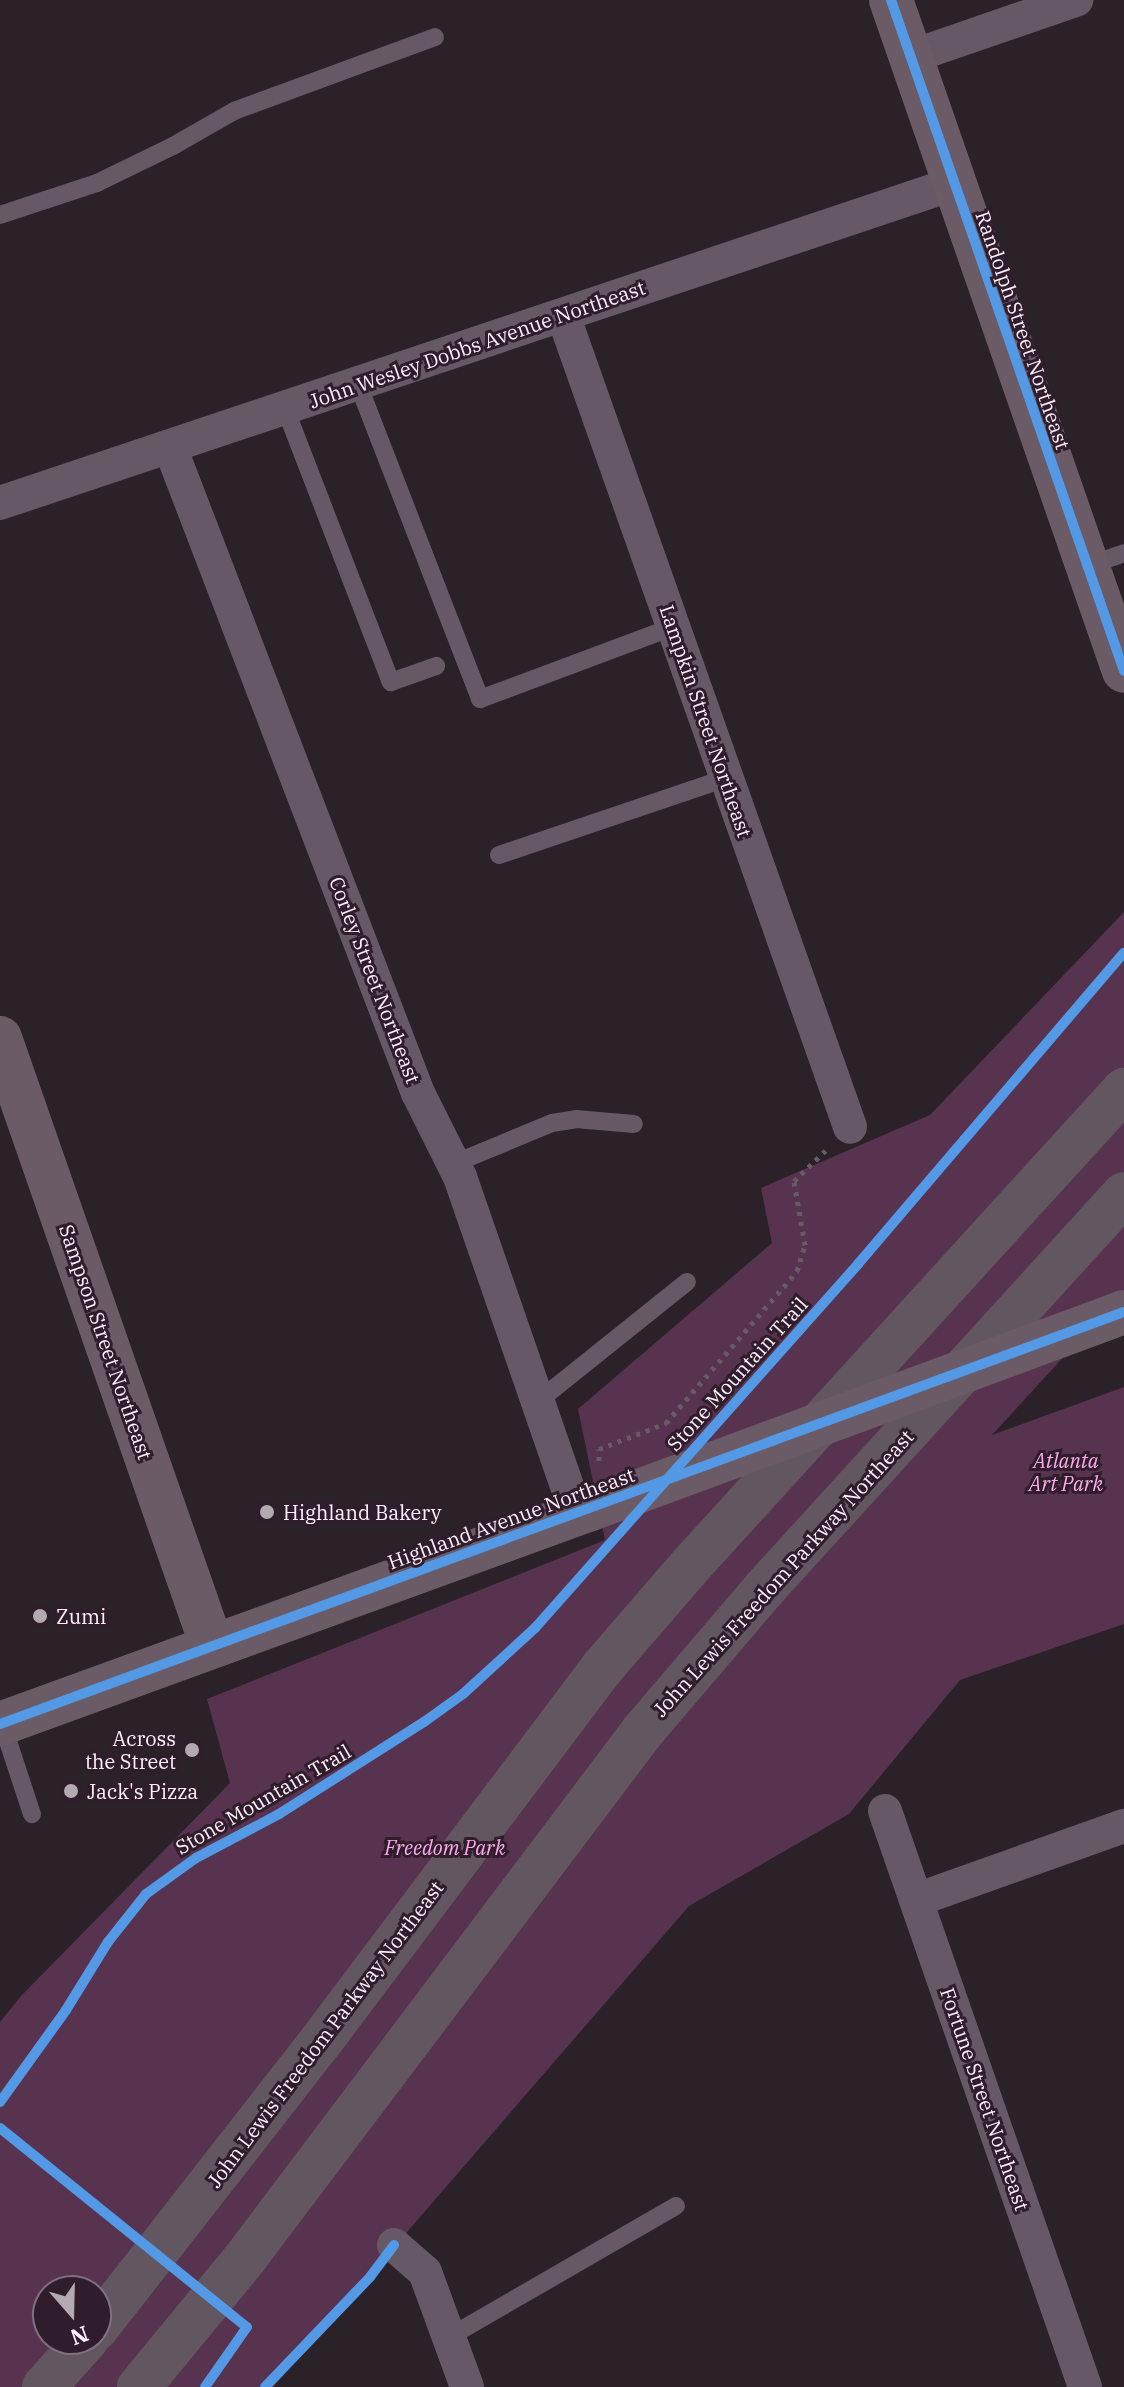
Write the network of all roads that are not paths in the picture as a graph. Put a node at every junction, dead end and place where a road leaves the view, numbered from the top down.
1 (891, 0) edge
2 (1076, 0) edge
3 (435, 37) dead end
4 (910, 57) junction
5 (953, 184) junction
6 (0, 215) edge
7 (563, 315) junction
8 (358, 384) junction
9 (285, 408) junction
10 (170, 447) junction
11 (0, 503) edge
12 (1106, 559) edge
13 (673, 627) junction
14 (1120, 649) edge
15 (436, 666) dead end
16 (727, 778) junction
17 (499, 855) dead end
18 (0, 1038) edge
19 (1124, 1090) edge
20 (634, 1124) dead end
21 (850, 1127) road end
22 (453, 1164) junction
23 (1124, 1194) edge
24 (687, 1282) dead end
25 (1124, 1312) edge
26 (537, 1402) junction
27 (588, 1499) junction
28 (212, 1646) junction
29 (1, 1723) edge
30 (885, 1811) dead end
31 (32, 1814) dead end
32 (1124, 1826) edge
33 (916, 1900) junction
34 (676, 2206) dead end
35 (394, 2245) dead end
36 (112, 2308) edge
37 (449, 2337) junction
38 (73, 2355) edge
39 (44, 2387) edge
40 (139, 2387) edge
41 (467, 2387) edge
42 (1085, 2387) edge

1 - 4 street, Randolph Street Northeast
2 - 4 street
3 - 6 lane
4 - 5 street, Randolph Street Northeast
5 - 7 street, John Wesley Dobbs Avenue Northeast
5 - 12 street, Randolph Street Northeast
7 - 8 street, John Wesley Dobbs Avenue Northeast
7 - 13 street, Lampkin Street Northeast
8 - 9 street, John Wesley Dobbs Avenue Northeast
8 - 13 lane
9 - 10 street, John Wesley Dobbs Avenue Northeast
9 - 15 lane
10 - 11 street, John Wesley Dobbs Avenue Northeast
10 - 22 street, Corley Street Northeast
12 - 14 street, Randolph Street Northeast
13 - 16 street, Lampkin Street Northeast
16 - 17 lane
16 - 21 street, Lampkin Street Northeast
18 - 28 street, Sampson Street Northeast
19 - 36 highway, John Lewis Freedom Parkway Northeast
20 - 22 lane
22 - 26 street, Corley Street Northeast
23 - 40 highway, John Lewis Freedom Parkway Northeast
24 - 26 lane
25 - 27 street, Highland Avenue Northeast, bridge
26 - 27 street, Corley Street Northeast
27 - 28 street, Highland Avenue Northeast
28 - 29 street, Highland Avenue Northeast
29 - 31 lane
30 - 33 street, Fortune Street Northeast
32 - 33 street
33 - 42 street, Fortune Street Northeast
34 - 37 lane
35 - 37 street
37 - 41 street
38 - 39 highway

